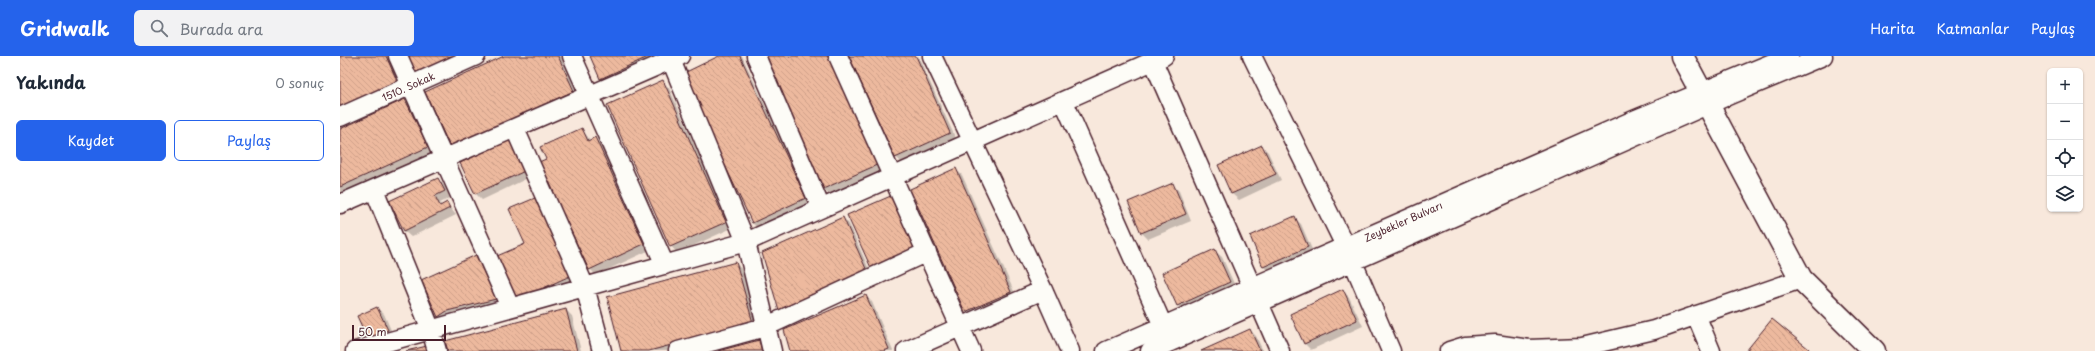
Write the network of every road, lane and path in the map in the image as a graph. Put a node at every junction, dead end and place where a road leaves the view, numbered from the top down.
1 (398, 56) edge
2 (476, 56) edge
3 (572, 56) edge
4 (756, 56) edge
5 (838, 56) edge
6 (932, 56) edge
7 (1252, 56) edge
8 (1682, 56) edge
9 (1789, 56) edge
10 (1823, 56) edge
11 (675, 58) edge
12 (1158, 58) edge
13 (411, 85) junction
14 (590, 96) junction
15 (1705, 98) junction
16 (1064, 102) junction
17 (340, 117) edge
18 (515, 129) junction
19 (973, 141) junction
20 (443, 158) junction
21 (893, 176) junction
22 (374, 189) junction
23 (340, 204) edge
24 (821, 208) junction
25 (746, 242) junction
26 (927, 252) junction
27 (1350, 254) junction
28 (665, 265) junction
29 (1801, 279) junction
30 (585, 287) junction
31 (1043, 290) junction
32 (1255, 295) junction
33 (510, 307) junction
34 (1696, 315) junction
35 (1163, 326) junction
36 (765, 327) junction
37 (960, 327) junction
38 (431, 330) junction
39 (1173, 346) edge
40 (356, 351) edge
41 (437, 351) edge
42 (602, 351) edge
43 (678, 351) edge
44 (772, 351) edge
45 (906, 351) edge
46 (971, 351) edge
47 (1070, 351) edge
48 (1106, 351) edge
49 (1150, 351) edge
50 (1280, 351) edge
51 (1391, 351) edge
52 (1449, 351) edge
53 (1711, 351) edge
54 (1874, 351) edge

1 - 13 street
2 - 13 street, 1510. Sokak
3 - 14 street
4 - 24 street
5 - 21 street
6 - 19 street
7 - 27 street
8 - 15 main road
9 - 15 street
10 - 15 street
11 - 14 street
11 - 25 street
12 - 16 street
12 - 32 street
13 - 17 street, 1510. Sokak
13 - 20 street
14 - 18 street
14 - 28 street
15 - 27 street, Zeybekler Bulvarı
15 - 29 main road
16 - 19 street
16 - 35 street
18 - 20 street
18 - 30 street
19 - 21 street
19 - 31 street
20 - 22 street
20 - 33 street
21 - 24 street
21 - 26 street
22 - 23 street
22 - 38 street
24 - 25 street
25 - 28 street
25 - 36 street
26 - 36 street
26 - 37 street
27 - 32 street, Zeybekler Bulvarı
27 - 51 street
28 - 30 street
29 - 34 street
29 - 54 main road
30 - 33 street
30 - 42 street
31 - 37 street
31 - 47 street
32 - 35 street, Zeybekler Bulvarı
32 - 39 street, Zeybekler Bulvarı
32 - 50 street
33 - 38 street
34 - 52 street
34 - 53 street
35 - 39 street
35 - 48 street, Zeybekler Bulvarı
36 - 43 street
36 - 44 street
37 - 45 street
37 - 46 street
38 - 40 street
38 - 41 street
39 - 49 street, Zeybekler Bulvarı

